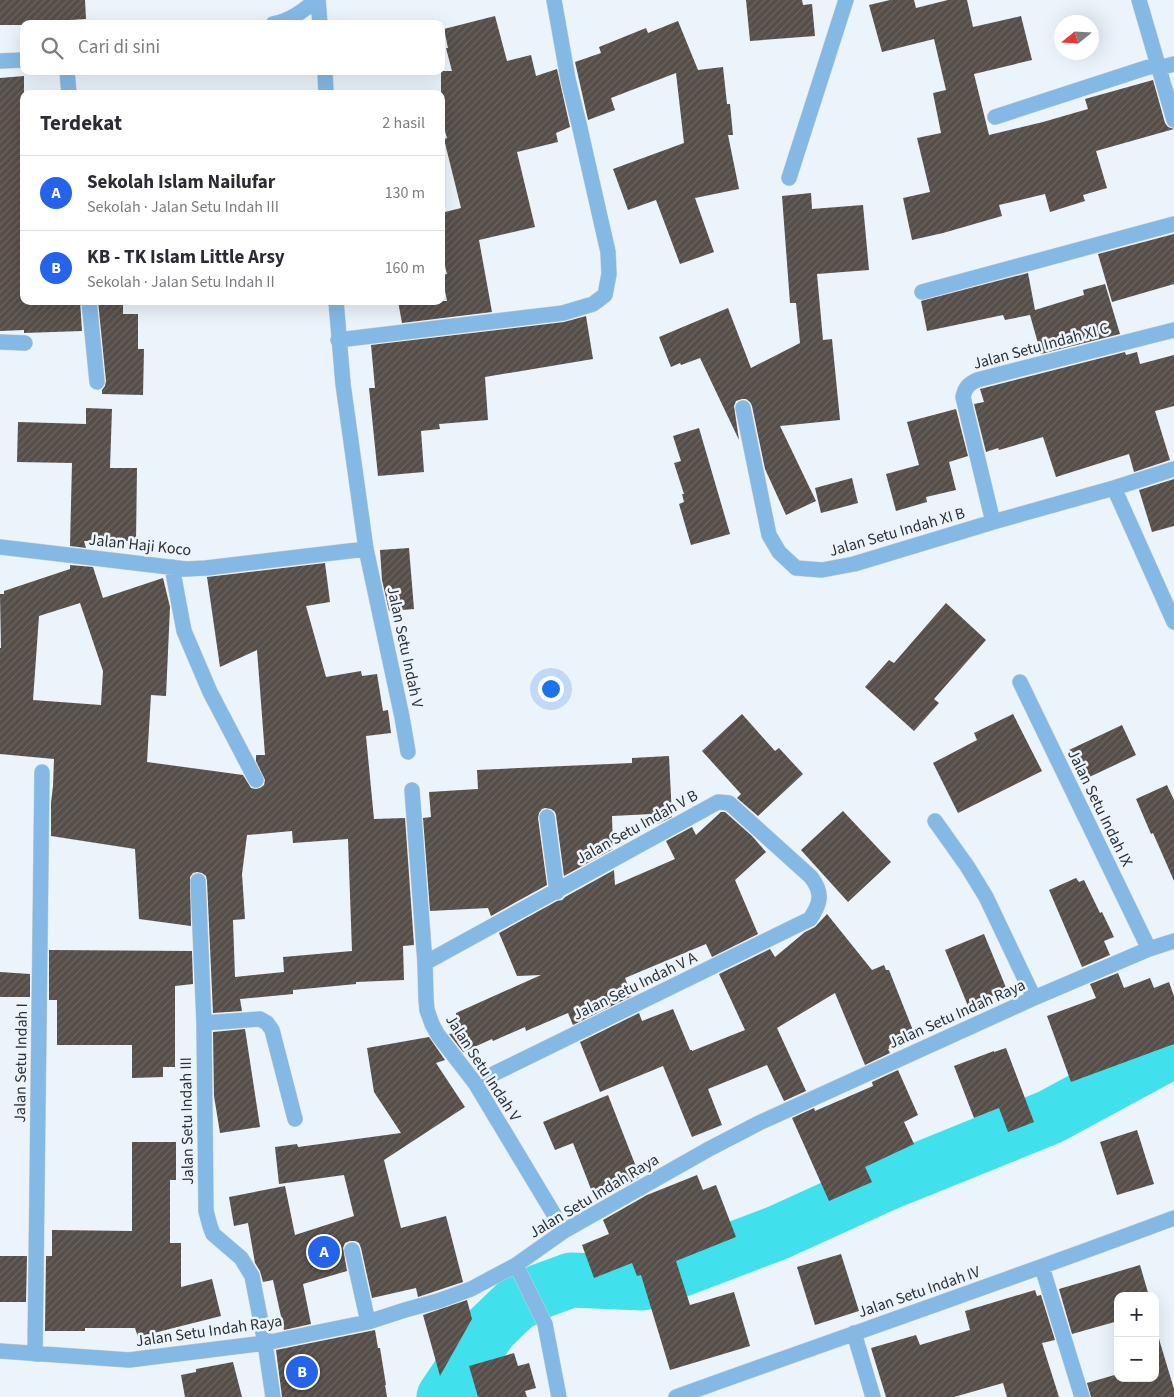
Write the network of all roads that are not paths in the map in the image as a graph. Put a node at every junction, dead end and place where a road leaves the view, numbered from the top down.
1 (317, 0) edge
2 (554, 0) edge
3 (846, 0) edge
4 (1138, 0) edge
5 (286, 20) edge
6 (320, 20) edge
7 (20, 60) edge
8 (0, 61) edge
9 (1174, 64) edge
10 (1158, 66) junction
11 (67, 75) edge
12 (324, 75) edge
13 (68, 90) edge
14 (326, 90) edge
15 (995, 117) dead end
16 (1174, 120) edge
17 (789, 178) dead end
18 (1174, 224) edge
19 (922, 292) dead end
20 (89, 305) edge
21 (336, 305) edge
22 (1174, 330) edge
23 (338, 340) junction
24 (0, 342) edge
25 (24, 343) dead end
26 (96, 382) dead end
27 (743, 408) dead end
28 (1174, 469) edge
29 (1114, 488) junction
30 (993, 522) junction
31 (0, 547) edge
32 (366, 549) junction
33 (172, 568) junction
34 (1174, 622) edge
35 (1020, 682) dead end
36 (408, 752) dead end
37 (42, 772) dead end
38 (256, 780) dead end
39 (412, 790) dead end
40 (547, 817) dead end
41 (935, 821) dead end
42 (198, 881) dead end
43 (557, 892) junction
44 (810, 919) joint
45 (1174, 941) edge
46 (1149, 949) junction
47 (425, 963) junction
48 (1034, 998) junction
49 (204, 1023) junction
50 (475, 1084) junction
51 (294, 1119) dead end
52 (1174, 1218) edge
53 (564, 1230) junction
54 (352, 1250) dead end
55 (516, 1265) junction
56 (1042, 1267) junction
57 (368, 1322) junction
58 (854, 1333) junction
59 (265, 1343) junction
60 (0, 1351) edge
61 (35, 1354) junction
62 (273, 1397) edge
63 (560, 1397) edge
64 (676, 1397) edge
65 (872, 1397) edge
66 (1082, 1397) edge

1 - 5 street
1 - 6 street
2 - 23 street
3 - 17 street
4 - 10 street
7 - 8 street
9 - 10 street
10 - 15 street
10 - 16 street
11 - 13 street
12 - 14 street
18 - 19 street
20 - 26 street
21 - 23 street, Jalan Setu Indah V
22 - 30 street, Jalan Setu Indah XI C
23 - 32 street, Jalan Setu Indah V
24 - 25 street
27 - 30 street, Jalan Setu Indah XI B
28 - 29 street, Jalan Setu Indah XI B
29 - 30 street, Jalan Setu Indah XI B
29 - 34 street
31 - 33 street, Jalan Haji Koco
32 - 33 street, Jalan Haji Koco
32 - 36 street, Jalan Setu Indah V
33 - 38 street
35 - 46 street, Jalan Setu Indah IX
37 - 61 street, Jalan Setu Indah I
39 - 47 street, Jalan Setu Indah V
40 - 43 street, Jalan Setu Indah V B
41 - 48 street
42 - 49 street, Jalan Setu Indah III
43 - 44 street, Jalan Setu Indah V B
43 - 47 street, Jalan Setu Indah V B
44 - 50 street, Jalan Setu Indah V A
45 - 46 street, Jalan Setu Indah Raya
46 - 48 street, Jalan Setu Indah Raya
47 - 50 street, Jalan Setu Indah V
48 - 53 street, Jalan Setu Indah Raya
49 - 51 street
49 - 59 street, Jalan Setu Indah III
50 - 53 street, Jalan Setu Indah V
52 - 56 street, Jalan Setu Indah IV
53 - 55 street, Jalan Setu Indah Raya
54 - 57 street
55 - 57 street, Jalan Setu Indah Raya
55 - 63 street
56 - 58 street, Jalan Setu Indah IV
56 - 66 street
57 - 59 street, Jalan Setu Indah Raya
58 - 64 street, Jalan Setu Indah IV
58 - 65 street
59 - 61 street, Jalan Setu Indah Raya
59 - 62 street, Jalan Setu Indah III
60 - 61 street, Jalan Setu Indah Raya

